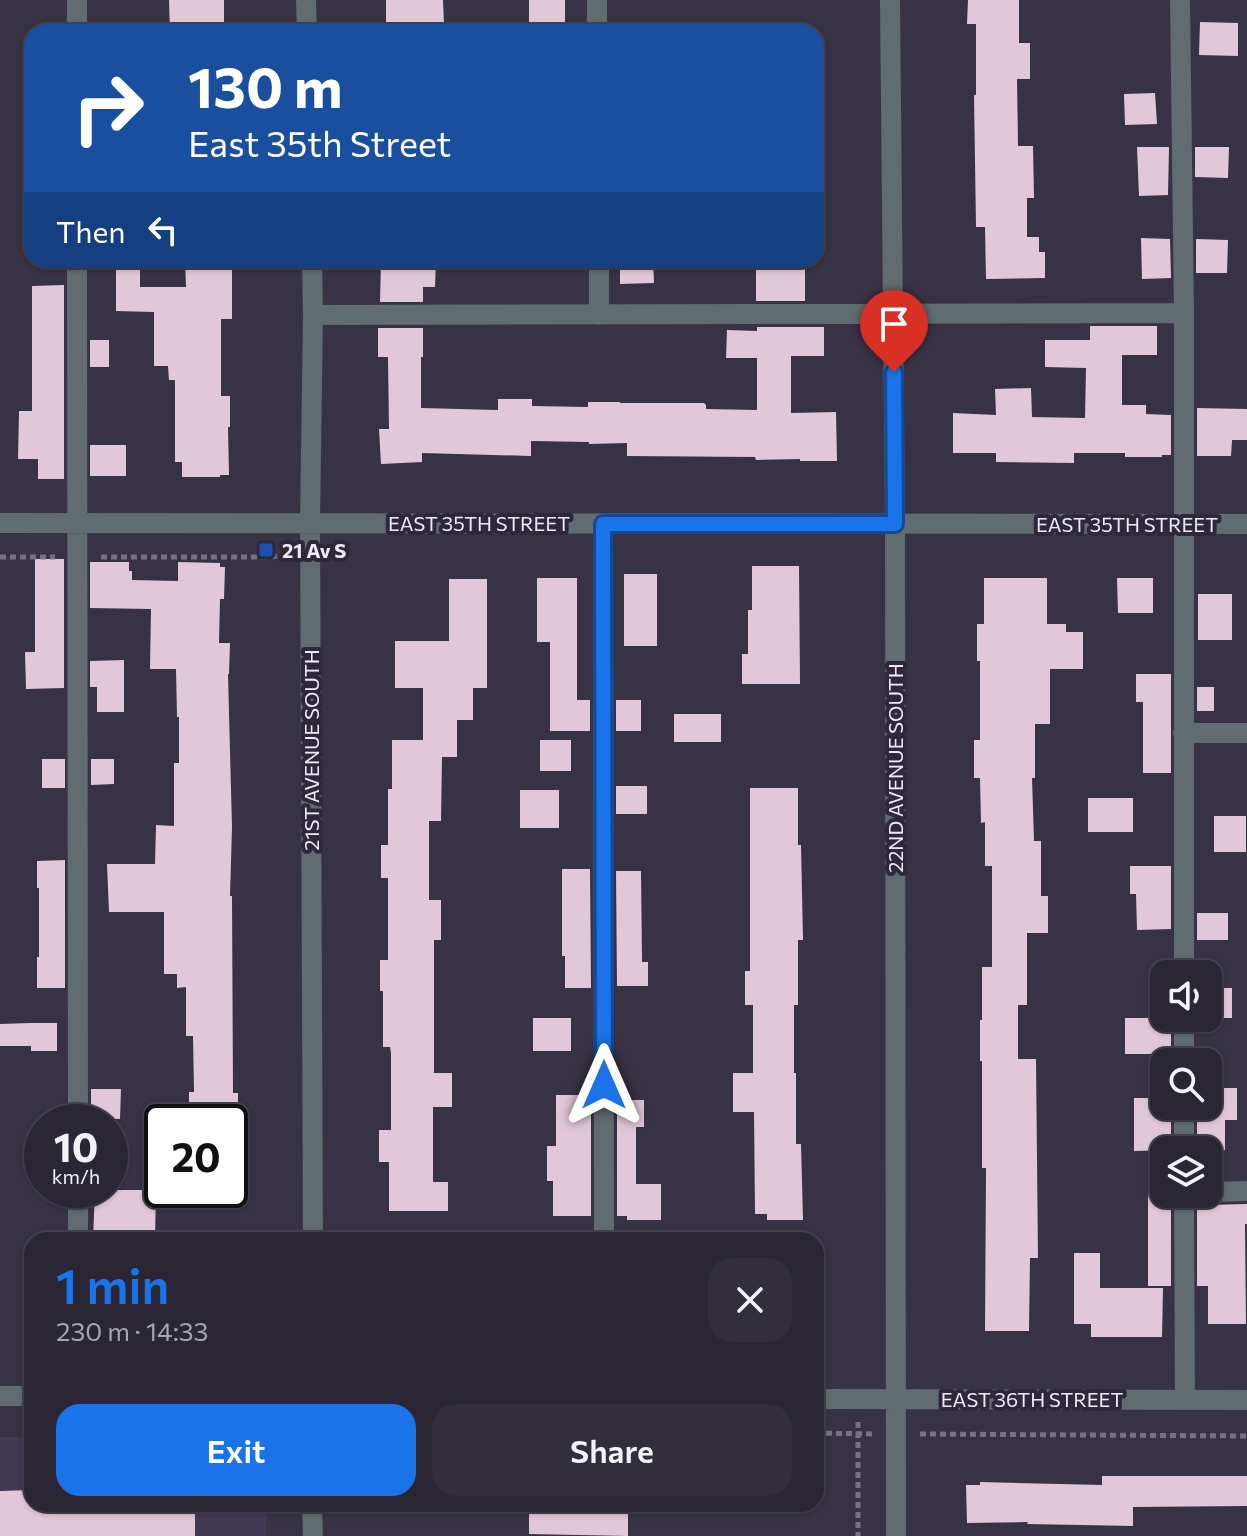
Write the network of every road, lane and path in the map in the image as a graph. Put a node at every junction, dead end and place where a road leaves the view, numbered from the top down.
1 (77, 0) edge
2 (306, 0) edge
3 (597, 0) edge
4 (890, 0) edge
5 (1180, 0) edge
6 (77, 24) edge
7 (307, 24) edge
8 (597, 24) edge
9 (77, 268) edge
10 (312, 268) edge
11 (599, 268) edge
12 (1184, 313) junction
13 (313, 315) junction
14 (599, 315) junction
15 (894, 315) junction
16 (310, 522) junction
17 (0, 523) edge
18 (78, 523) junction
19 (603, 524) junction
20 (895, 524) junction
21 (1247, 524) edge
22 (1184, 525) junction
23 (280, 555) dead end
24 (0, 557) edge
25 (78, 557) junction
26 (1183, 733) junction
27 (1247, 733) edge
28 (1184, 960) edge
29 (78, 1104) edge
30 (1247, 1191) edge
31 (1222, 1192) edge
32 (78, 1208) edge
33 (1184, 1208) edge
34 (78, 1232) edge
35 (313, 1232) edge
36 (604, 1232) edge
37 (0, 1396) edge
38 (24, 1396) edge
39 (824, 1399) edge
40 (896, 1399) junction
41 (1185, 1400) junction
42 (1247, 1400) edge
43 (858, 1421) dead end
44 (824, 1433) edge
45 (859, 1434) junction
46 (875, 1434) dead end
47 (918, 1434) dead end
48 (1247, 1436) edge
49 (312, 1512) edge
50 (313, 1536) edge
51 (858, 1536) edge
52 (896, 1536) edge

1 - 6 street
2 - 7 street
3 - 8 street
4 - 15 street, 22ND AVENUE SOUTH
5 - 12 street
9 - 18 street
10 - 13 street, 21ST AVENUE SOUTH
11 - 14 street
12 - 15 street
12 - 22 street
13 - 14 street
13 - 16 street, 21ST AVENUE SOUTH
14 - 15 street
15 - 20 street, 22ND AVENUE SOUTH
16 - 18 street, EAST 35TH STREET
16 - 19 street, EAST 35TH STREET
16 - 35 street, 21ST AVENUE SOUTH
17 - 18 street, EAST 35TH STREET
18 - 25 street
19 - 20 street, EAST 35TH STREET
19 - 36 street
20 - 22 street, EAST 35TH STREET
20 - 40 street, 22ND AVENUE SOUTH
21 - 22 street, EAST 35TH STREET
22 - 26 street
23 - 25 path
24 - 25 path
25 - 29 street
26 - 27 street
26 - 28 street
30 - 31 street
32 - 34 street
33 - 41 street
37 - 38 street
39 - 40 street, EAST 36TH STREET
40 - 41 street, EAST 36TH STREET
40 - 52 street, 22ND AVENUE SOUTH
41 - 42 street, EAST 36TH STREET
43 - 45 path
44 - 45 path
45 - 46 path
45 - 51 path
47 - 48 path
49 - 50 street

